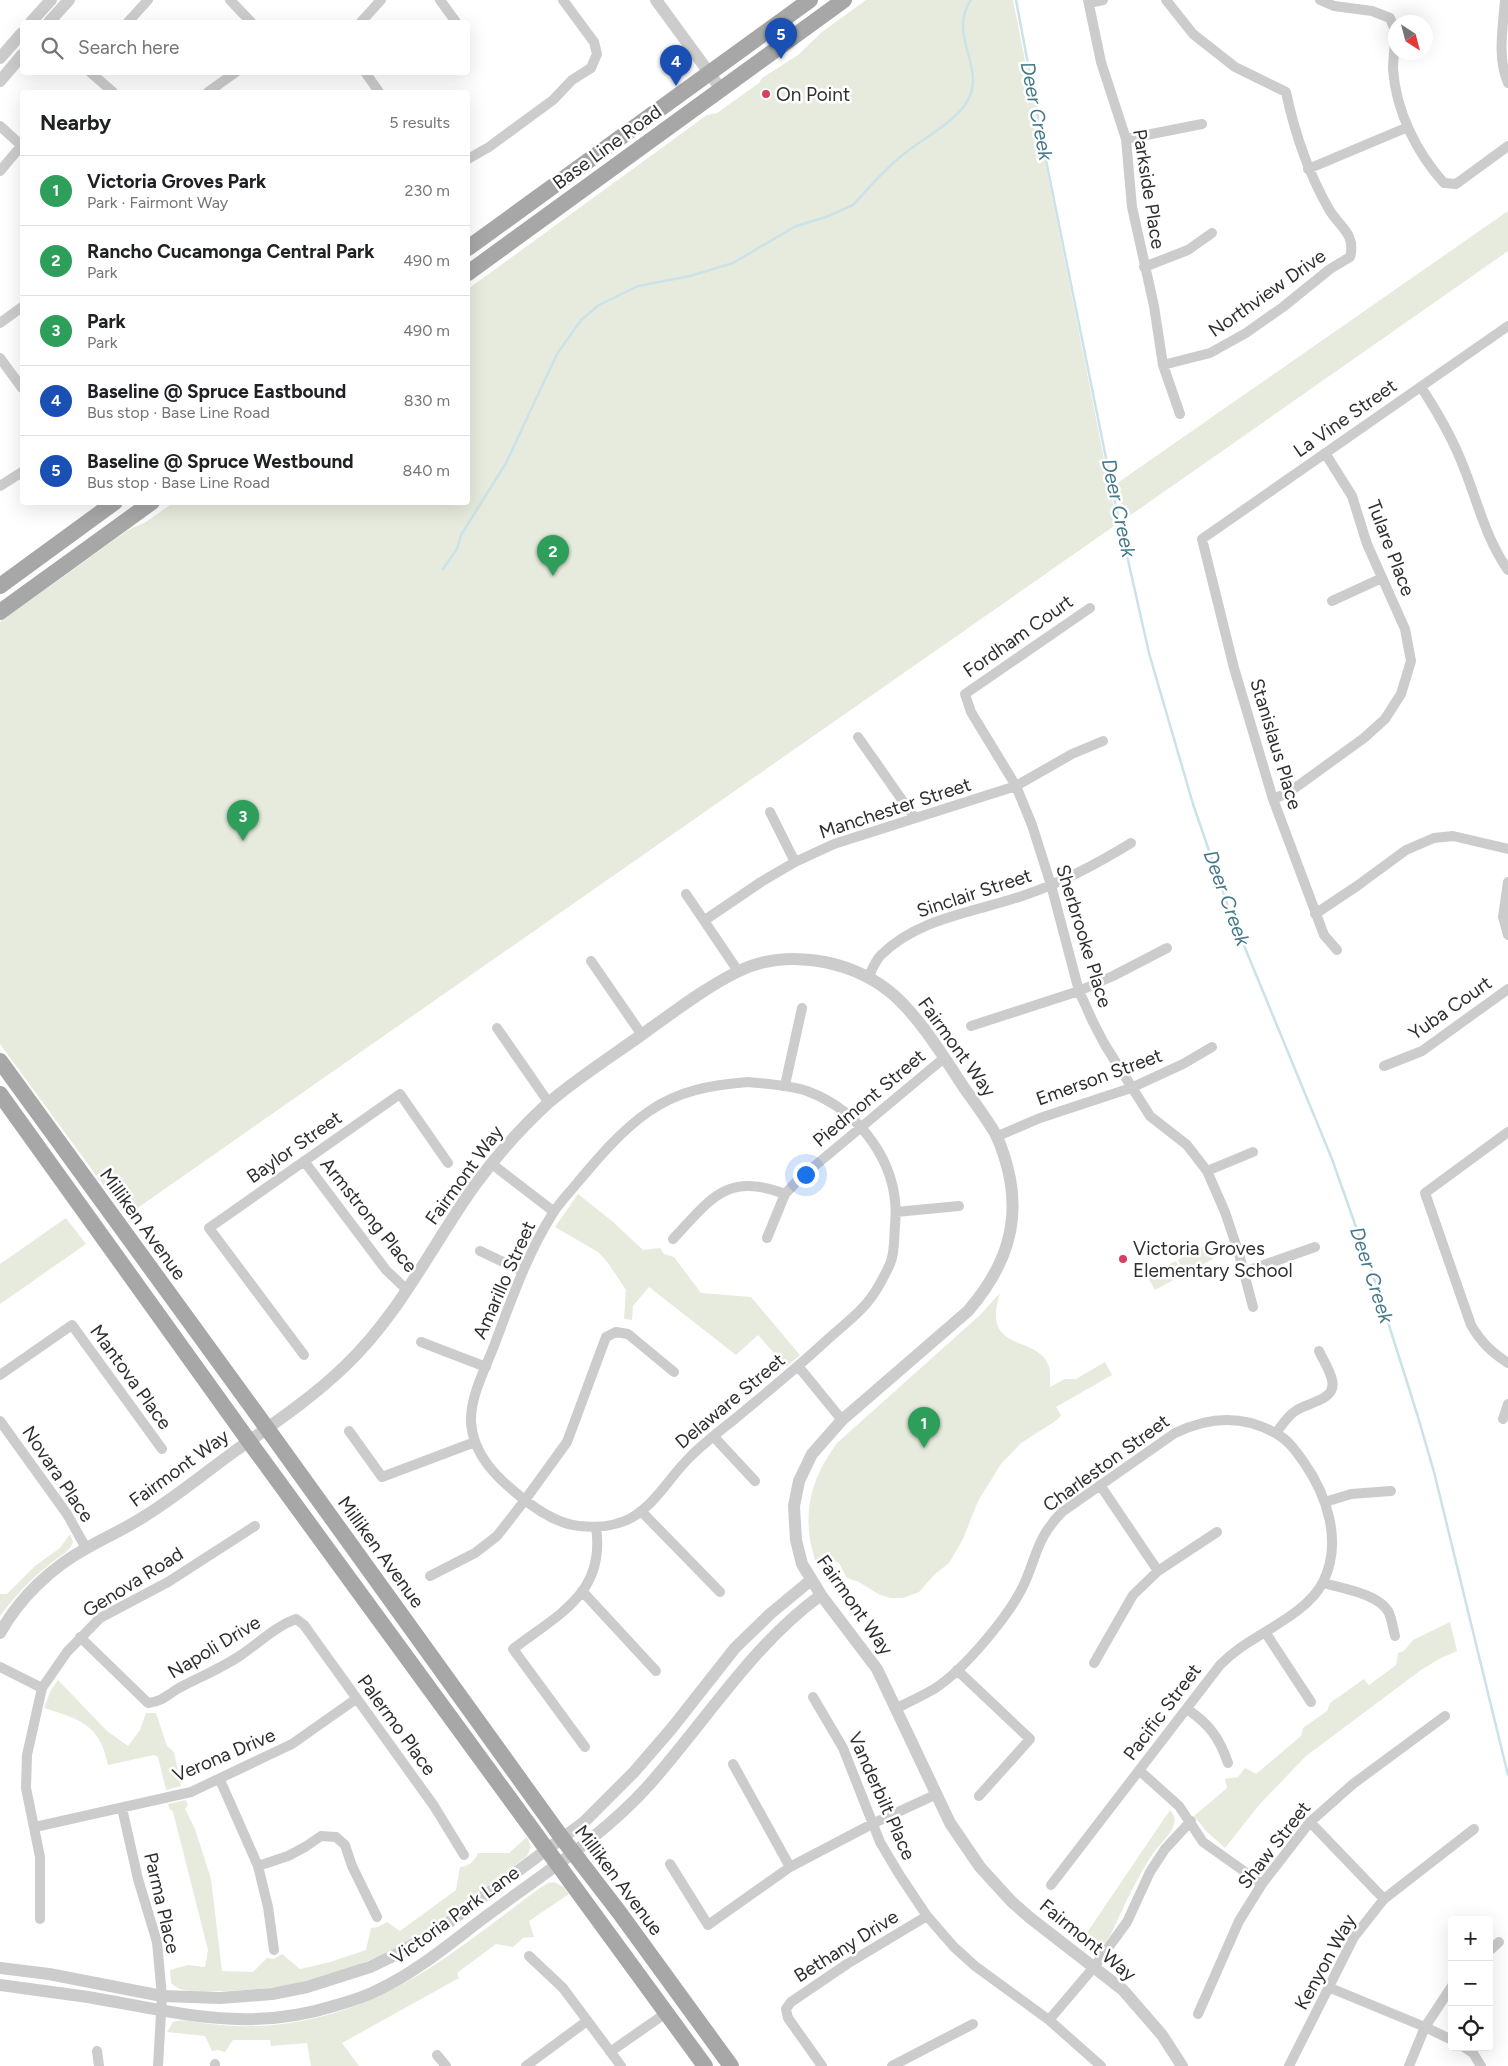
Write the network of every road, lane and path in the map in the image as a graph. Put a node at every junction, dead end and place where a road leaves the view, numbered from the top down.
1 (51, 0) edge
2 (69, 0) edge
3 (148, 0) edge
4 (230, 0) edge
5 (381, 0) edge
6 (440, 0) edge
7 (563, 0) edge
8 (656, 0) edge
9 (810, 0) edge
10 (844, 0) edge
11 (1103, 0) edge
12 (1166, 0) edge
13 (1320, 0) edge
14 (1505, 0) edge
15 (1089, 2) edge
16 (1388, 17) edge
17 (33, 20) edge
18 (52, 20) edge
19 (130, 20) edge
20 (249, 20) edge
21 (363, 20) edge
22 (455, 20) edge
23 (1505, 32) edge
24 (20, 35) edge
25 (20, 57) edge
26 (0, 58) edge
27 (1395, 60) edge
28 (709, 74) junction
29 (93, 75) edge
30 (232, 75) edge
31 (367, 75) edge
32 (0, 81) edge
33 (1508, 83) edge
34 (721, 89) junction
35 (111, 90) edge
36 (211, 90) edge
37 (378, 90) edge
38 (1202, 124) dead end
39 (0, 126) edge
40 (1408, 127) junction
41 (1126, 140) junction
42 (20, 144) edge
43 (1508, 146) edge
44 (20, 148) edge
45 (470, 158) edge
46 (1308, 169) junction
47 (0, 171) edge
48 (1212, 233) dead end
49 (470, 247) edge
50 (1144, 266) junction
51 (470, 272) edge
52 (20, 308) edge
53 (0, 322) edge
54 (1508, 326) edge
55 (0, 358) edge
56 (1163, 365) junction
57 (20, 385) edge
58 (1421, 387) junction
59 (1180, 414) dead end
60 (1325, 453) junction
61 (20, 473) edge
62 (0, 486) edge
63 (111, 505) edge
64 (148, 505) edge
65 (1202, 540) joint
66 (1508, 570) edge
67 (1382, 578) junction
68 (0, 586) edge
69 (1332, 601) dead end
70 (1090, 608) dead end
71 (0, 612) edge
72 (965, 694) joint
73 (858, 737) dead end
74 (1103, 741) dead end
75 (1016, 786) junction
76 (1273, 799) junction
77 (770, 812) dead end
78 (914, 817) junction
79 (1131, 844) dead end
80 (1508, 849) edge
81 (795, 862) junction
82 (1508, 882) edge
83 (1051, 885) junction
84 (686, 894) dead end
85 (1315, 914) junction
86 (705, 920) junction
87 (1508, 935) edge
88 (1167, 948) dead end
89 (1337, 950) dead end
90 (591, 961) dead end
91 (738, 971) junction
92 (868, 978) junction
93 (1508, 989) edge
94 (1079, 990) junction
95 (802, 1008) dead end
96 (971, 1026) dead end
97 (497, 1028) dead end
98 (642, 1035) junction
99 (1212, 1047) dead end
100 (944, 1058) junction
101 (0, 1061) edge
102 (1384, 1066) dead end
103 (785, 1085) junction
104 (1131, 1088) junction
105 (0, 1094) edge
106 (549, 1103) junction
107 (861, 1127) junction
108 (1508, 1132) edge
109 (998, 1136) junction
110 (1253, 1152) dead end
111 (304, 1161) junction
112 (448, 1163) dead end
113 (492, 1164) junction
114 (1207, 1171) junction
115 (785, 1194) junction
116 (959, 1206) dead end
117 (553, 1211) junction
118 (896, 1212) junction
119 (767, 1238) dead end
120 (674, 1240) dead end
121 (1315, 1247) dead end
122 (480, 1252) dead end
123 (522, 1271) junction
124 (1244, 1272) junction
125 (407, 1290) junction
126 (1253, 1307) dead end
127 (421, 1342) dead end
128 (1319, 1351) dead end
129 (304, 1355) dead end
130 (1508, 1363) edge
131 (798, 1366) junction
132 (486, 1367) junction
133 (674, 1372) dead end
134 (0, 1375) edge
135 (1508, 1404) edge
136 (1503, 1419) dead end
137 (842, 1420) junction
138 (0, 1421) edge
139 (267, 1428) junction
140 (350, 1431) dead end
141 (1276, 1433) junction
142 (714, 1437) junction
143 (249, 1441) junction
144 (475, 1442) junction
145 (162, 1449) dead end
146 (755, 1481) dead end
147 (1100, 1485) junction
148 (1391, 1491) dead end
149 (525, 1500) junction
150 (1325, 1502) junction
151 (641, 1511) junction
152 (255, 1526) dead end
153 (596, 1527) junction
154 (1217, 1532) dead end
155 (86, 1548) junction
156 (1158, 1572) junction
157 (430, 1576) dead end
158 (811, 1580) junction
159 (1323, 1583) junction
160 (582, 1591) junction
161 (720, 1592) dead end
162 (821, 1595) junction
163 (296, 1619) joint
164 (1265, 1632) junction
165 (0, 1633) edge
166 (1395, 1636) dead end
167 (80, 1637) junction
168 (1094, 1663) dead end
169 (0, 1667) edge
170 (957, 1670) junction
171 (656, 1671) dead end
172 (42, 1688) junction
173 (813, 1697) dead end
174 (356, 1699) junction
175 (1312, 1702) dead end
176 (897, 1708) junction
177 (1187, 1709) junction
178 (1445, 1716) dead end
179 (585, 1747) dead end
180 (1228, 1762) dead end
181 (733, 1764) dead end
182 (1140, 1772) junction
183 (220, 1780) junction
184 (937, 1794) junction
185 (979, 1796) dead end
186 (122, 1808) junction
187 (1190, 1822) junction
188 (1310, 1822) junction
189 (874, 1823) junction
190 (35, 1827) junction
191 (1474, 1829) dead end
192 (562, 1838) junction
193 (545, 1850) junction
194 (573, 1852) junction
195 (464, 1855) dead end
196 (670, 1864) dead end
197 (556, 1865) junction
198 (258, 1866) junction
199 (790, 1867) junction
200 (1262, 1884) junction
201 (1051, 1885) dead end
202 (1384, 1899) junction
203 (927, 1916) junction
204 (377, 1917) dead end
205 (40, 1919) dead end
206 (1500, 1942) dead end
207 (1493, 1948) edge
208 (274, 1950) dead end
209 (529, 1956) dead end
210 (1094, 1967) junction
211 (0, 1968) edge
212 (0, 1985) edge
213 (1328, 1986) junction
214 (1448, 1992) edge
215 (162, 1996) junction
216 (161, 2012) junction
217 (666, 2013) junction
218 (1198, 2014) dead end
219 (1049, 2020) junction
220 (587, 2021) junction
221 (973, 2024) dead end
222 (1425, 2027) junction
223 (1448, 2038) edge
224 (98, 2051) dead end
225 (1470, 2051) edge
226 (610, 2052) junction
227 (437, 2056) dead end
228 (100, 2066) edge
229 (158, 2066) edge
230 (446, 2066) edge
231 (526, 2066) edge
232 (621, 2066) edge
233 (704, 2066) edge
234 (731, 2066) edge
235 (822, 2066) edge
236 (892, 2066) edge
237 (1101, 2066) edge
238 (1182, 2066) edge
239 (1289, 2066) edge
240 (1409, 2066) edge
241 (1481, 2066) edge

1 - 17 street
2 - 18 street
3 - 19 street
4 - 20 street
5 - 21 street
6 - 22 street
7 - 45 street
8 - 28 street
9 - 28 main road, Base Line Road
10 - 34 main road, Base Line Road
11 - 15 street
12 - 46 street
13 - 16 street
14 - 23 street
15 - 41 street, Parkside Place
23 - 33 street
24 - 26 street
25 - 32 street
27 - 40 street
28 - 34 street
28 - 49 main road, Base Line Road
29 - 35 street
30 - 36 street
31 - 37 street
34 - 51 main road, Base Line Road
38 - 41 street
39 - 42 street
40 - 43 street
40 - 46 street
41 - 50 street, Parkside Place
44 - 47 street
46 - 56 street, Northview Drive
48 - 50 street
50 - 56 street, Parkside Place
52 - 53 street
54 - 58 street, La Vine Street
55 - 57 street
56 - 59 street, Parkside Place
58 - 60 street, La Vine Street
58 - 66 street
60 - 65 street, La Vine Street
60 - 67 street, Tulare Place
61 - 62 street
63 - 68 main road
64 - 71 main road
65 - 76 street, Stanislaus Place
67 - 69 street
67 - 76 street, Tulare Place
70 - 72 street, Fordham Court
72 - 75 street, Sherbrooke Place
73 - 78 street
74 - 75 street, Manchester Street
75 - 78 street, Manchester Street
75 - 83 street, Sherbrooke Place
76 - 85 street, Stanislaus Place
77 - 81 street
78 - 81 street, Manchester Street
79 - 83 street, Sinclair Street
80 - 85 street
81 - 86 street, Manchester Street
82 - 87 street
83 - 92 street, Sinclair Street
83 - 94 street, Sherbrooke Place
84 - 86 street
85 - 89 street, Stanislaus Place
86 - 91 street
88 - 94 street
90 - 98 street
91 - 92 street, Fairmont Way
91 - 98 street, Fairmont Way
92 - 100 street, Fairmont Way
93 - 102 street, Yuba Court
94 - 96 street
94 - 104 street, Sherbrooke Place
95 - 103 street
97 - 106 street
98 - 106 street, Fairmont Way
99 - 104 street, Emerson Street
100 - 107 street, Piedmont Street
100 - 109 street, Fairmont Way
101 - 139 main road, Milliken Avenue
103 - 107 street, Amarillo Street
103 - 117 street, Amarillo Street
104 - 109 street, Emerson Street
104 - 114 street, Sherbrooke Place
105 - 143 main road, Milliken Avenue
106 - 113 street, Fairmont Way
107 - 115 street, Piedmont Street
107 - 118 street, Delaware Street
108 - 130 street
109 - 137 street, Fairmont Way
110 - 114 street
111 - 112 street, Baylor Street
111 - 125 street, Armstrong Place
111 - 129 street, Baylor Street
113 - 117 street
113 - 125 street, Fairmont Way
114 - 124 street, Sherbrooke Place
115 - 119 street, Piedmont Street
115 - 120 street
116 - 118 street
117 - 123 street, Amarillo Street
118 - 131 street, Delaware Street
121 - 124 street
122 - 123 street
123 - 132 street, Amarillo Street
124 - 126 street, Sherbrooke Place
125 - 139 street, Fairmont Way
127 - 132 street
128 - 141 street
131 - 137 street
131 - 142 street, Delaware Street
132 - 144 street, Amarillo Street
133 - 149 street
134 - 145 street, Mantova Place
135 - 136 street
137 - 158 street, Fairmont Way
138 - 155 street, Novara Place
139 - 143 street, Fairmont Way
139 - 192 main road, Milliken Avenue
140 - 144 street
141 - 147 street, Charleston Street
141 - 150 street
142 - 146 street
142 - 151 street, Delaware Street
143 - 155 street, Fairmont Way
143 - 193 main road, Milliken Avenue
144 - 149 street, Amarillo Street
147 - 156 street
147 - 170 street, Charleston Street
148 - 150 street
149 - 153 street, Delaware Street
149 - 157 street
150 - 159 street
151 - 153 street, Delaware Street
151 - 161 street
152 - 167 street, Genova Road
153 - 160 street
154 - 156 street
155 - 165 street, Fairmont Way
156 - 168 street
158 - 162 street, Fairmont Way
158 - 192 street, Victoria Park Lane
159 - 164 street, Pacific Street
159 - 166 street
160 - 171 street
160 - 179 street
162 - 176 street, Fairmont Way
162 - 194 street, Victoria Park Lane
163 - 167 street, Napoli Drive
163 - 174 street, Palermo Place
164 - 175 street
164 - 177 street, Pacific Street
167 - 172 street, Genova Road
169 - 172 street
170 - 176 street, Charleston Street
170 - 185 street
172 - 190 street, Genova Road
173 - 189 street, Vanderbilt Place
174 - 183 street, Verona Drive
174 - 195 street, Palermo Place
176 - 184 street, Fairmont Way
177 - 180 street
177 - 182 street, Pacific Street
178 - 188 street, Shaw Street
181 - 199 street
182 - 187 street
182 - 201 street, Pacific Street
183 - 186 street, Verona Drive
183 - 198 street
184 - 189 street
184 - 210 street, Fairmont Way
186 - 190 street, Verona Drive
186 - 215 street, Parma Place
187 - 200 street
187 - 210 street
188 - 200 street, Shaw Street
188 - 202 street
189 - 199 street
189 - 203 street, Vanderbilt Place
190 - 205 street, Genova Road
191 - 202 street, Kenyon Way
192 - 193 street, Victoria Park Lane
192 - 194 main road, Milliken Avenue
193 - 197 main road, Milliken Avenue
193 - 215 street, Victoria Park Lane
194 - 197 street, Victoria Park Lane
194 - 234 main road, Milliken Avenue
196 - 199 street
197 - 216 street, Victoria Park Lane
197 - 217 main road, Milliken Avenue
198 - 204 street
198 - 208 street
200 - 218 street, Shaw Street
202 - 213 street, Kenyon Way
203 - 219 street, Vanderbilt Place
203 - 235 street, Bethany Drive
206 - 207 street
209 - 220 street
210 - 219 street
210 - 238 street, Fairmont Way
211 - 215 street, Victoria Park Lane
212 - 216 street, Victoria Park Lane
213 - 222 street
213 - 239 street, Kenyon Way
214 - 222 street
215 - 216 street, Parma Place
216 - 229 street, Parma Place
217 - 226 street
217 - 233 main road, Milliken Avenue
219 - 237 street, Vanderbilt Place
220 - 226 street
220 - 231 street
221 - 236 street
222 - 223 street
222 - 240 street
224 - 228 street
225 - 241 street
226 - 232 street
227 - 230 street

